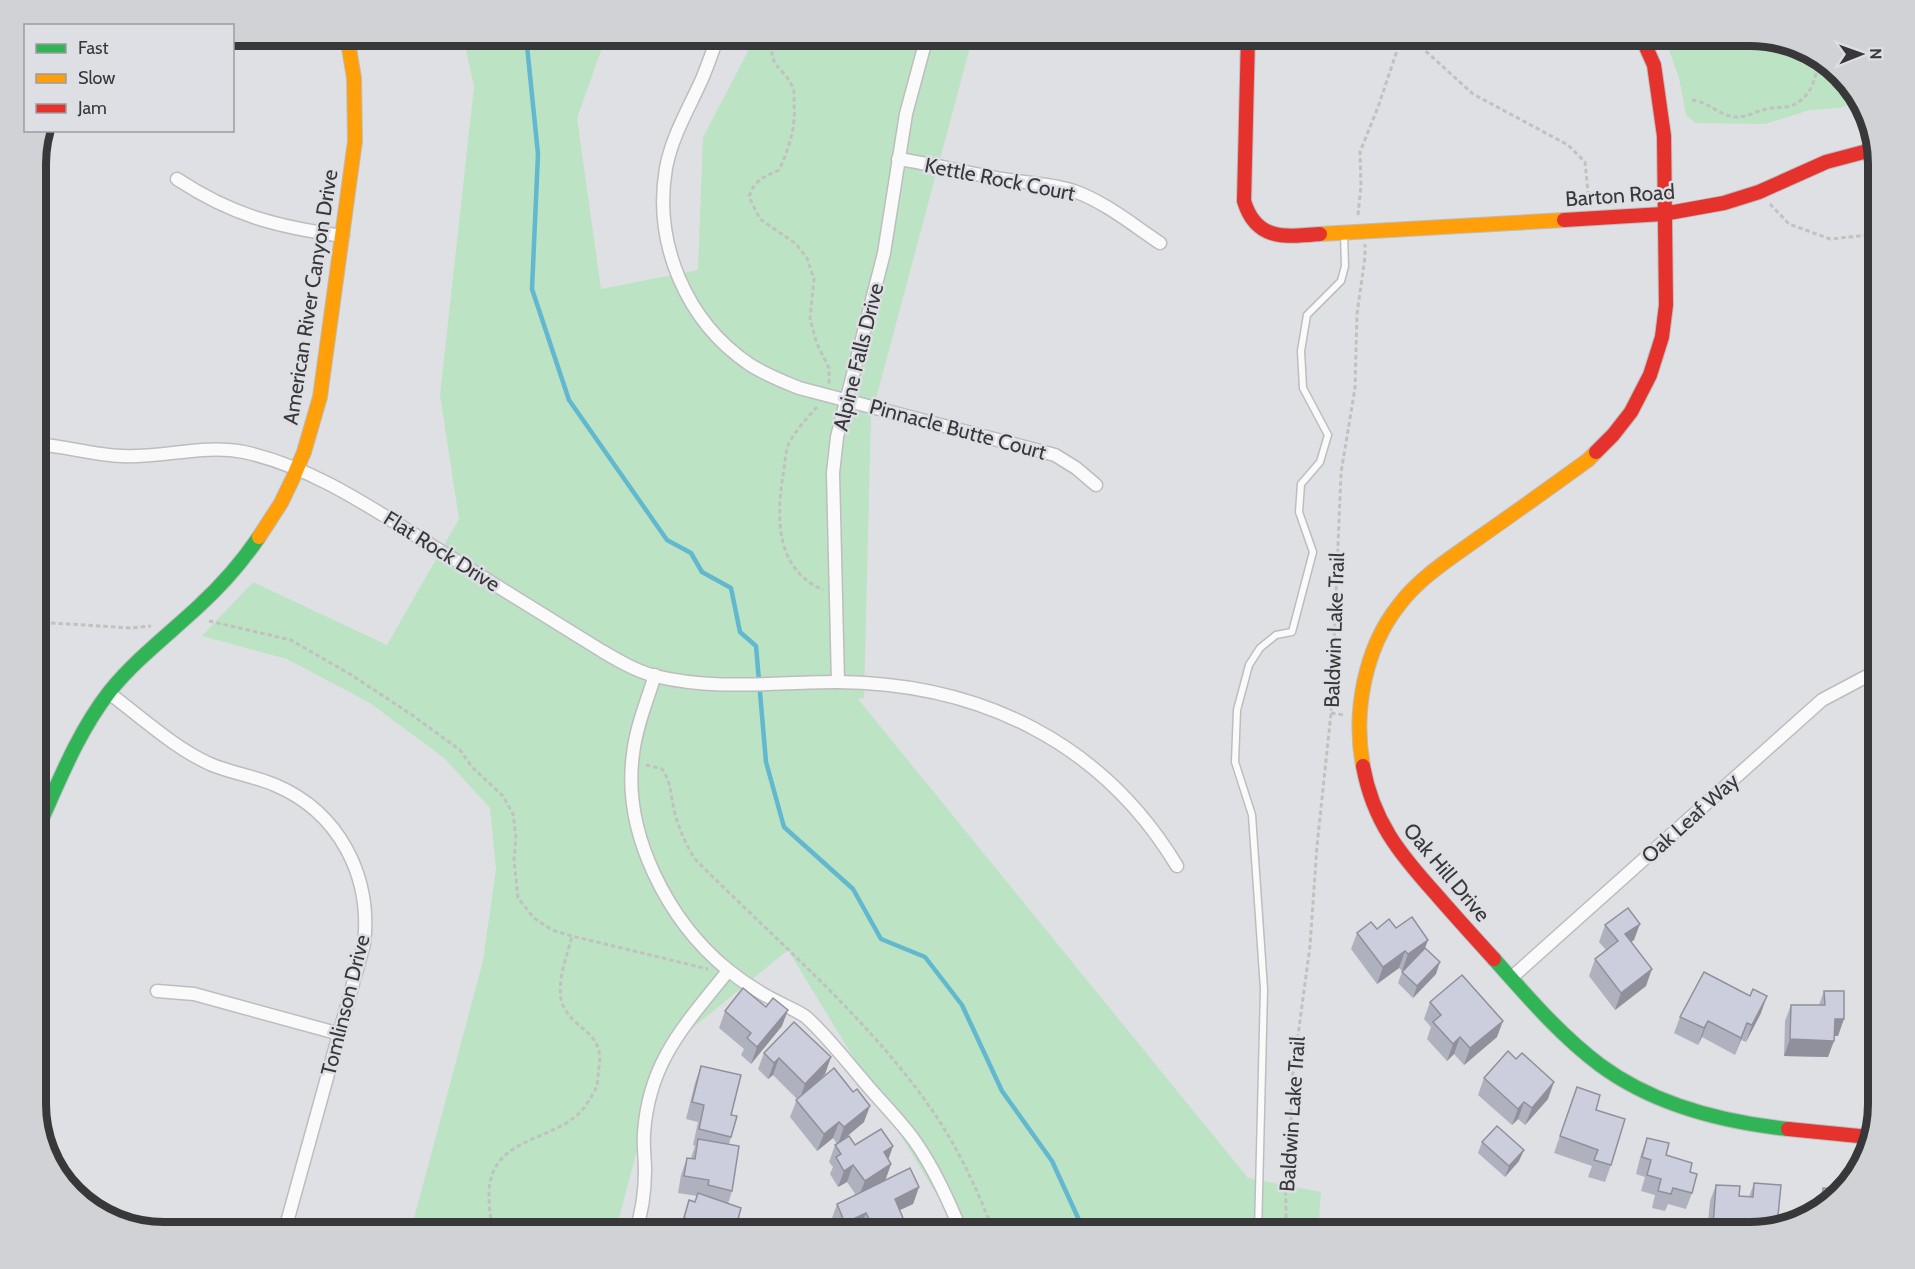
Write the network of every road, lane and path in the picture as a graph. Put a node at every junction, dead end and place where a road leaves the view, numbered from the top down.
1 (349, 46) edge
2 (714, 46) edge
3 (771, 46) edge
4 (924, 46) edge
5 (1248, 46) edge
6 (1399, 46) edge
7 (1420, 46) edge
8 (1645, 46) edge
9 (1817, 67) edge
10 (1692, 100) dead end
11 (1867, 151) edge
12 (898, 159) junction
13 (177, 179) dead end
14 (1759, 192) junction
15 (1663, 214) junction
16 (1589, 219) junction
17 (1351, 230) junction
18 (1868, 235) edge
19 (343, 236) junction
20 (1160, 243) dead end
21 (828, 395) junction
22 (846, 400) junction
23 (47, 445) edge
24 (298, 471) junction
25 (1096, 485) dead end
26 (836, 596) junction
27 (47, 623) edge
28 (177, 624) junction
29 (655, 675) junction
30 (1868, 676) edge
31 (838, 682) junction
32 (109, 693) junction
33 (632, 763) junction
34 (47, 808) edge
35 (1177, 866) dead end
36 (572, 936) junction
37 (728, 970) junction
38 (1511, 978) junction
39 (157, 991) dead end
40 (340, 1034) junction
41 (1864, 1136) edge
42 (287, 1222) edge
43 (493, 1222) edge
44 (638, 1222) edge
45 (957, 1222) edge
46 (990, 1222) edge
47 (1258, 1222) edge
48 (1286, 1222) edge

1 - 19 street, American River Canyon Drive
2 - 21 street, Pinnacle Butte Court
3 - 21 path
4 - 12 street, Alpine Falls Drive
5 - 17 street, Barton Road
6 - 17 path, Baldwin Lake Trail
7 - 16 path
8 - 15 street, Oak Hill Drive
9 - 10 path
11 - 14 street, Barton Road
12 - 20 street, Kettle Rock Court
12 - 22 street, Alpine Falls Drive
13 - 19 street
14 - 15 street, Barton Road
14 - 18 path
15 - 16 street, Barton Road
15 - 38 street, Oak Hill Drive
16 - 17 street, Barton Road
17 - 47 lane
17 - 48 path, Baldwin Lake Trail
19 - 24 street, American River Canyon Drive
21 - 22 street, Pinnacle Butte Court
21 - 26 path
22 - 25 street, Pinnacle Butte Court
22 - 26 street, Alpine Falls Drive
23 - 24 street, Flat Rock Drive
24 - 28 street, American River Canyon Drive
24 - 29 street, Flat Rock Drive
26 - 31 street, Alpine Falls Drive
27 - 28 path
28 - 32 street, American River Canyon Drive
28 - 36 path
29 - 31 street, Flat Rock Drive
29 - 33 street
30 - 38 street, Oak Leaf Way
31 - 35 street, Flat Rock Drive
32 - 34 street, American River Canyon Drive
32 - 40 street, Tomlinson Drive
33 - 37 street
33 - 46 path
36 - 37 path
36 - 43 path
37 - 44 street
37 - 45 street
38 - 41 street, Oak Hill Drive
39 - 40 street
40 - 42 street, Tomlinson Drive

